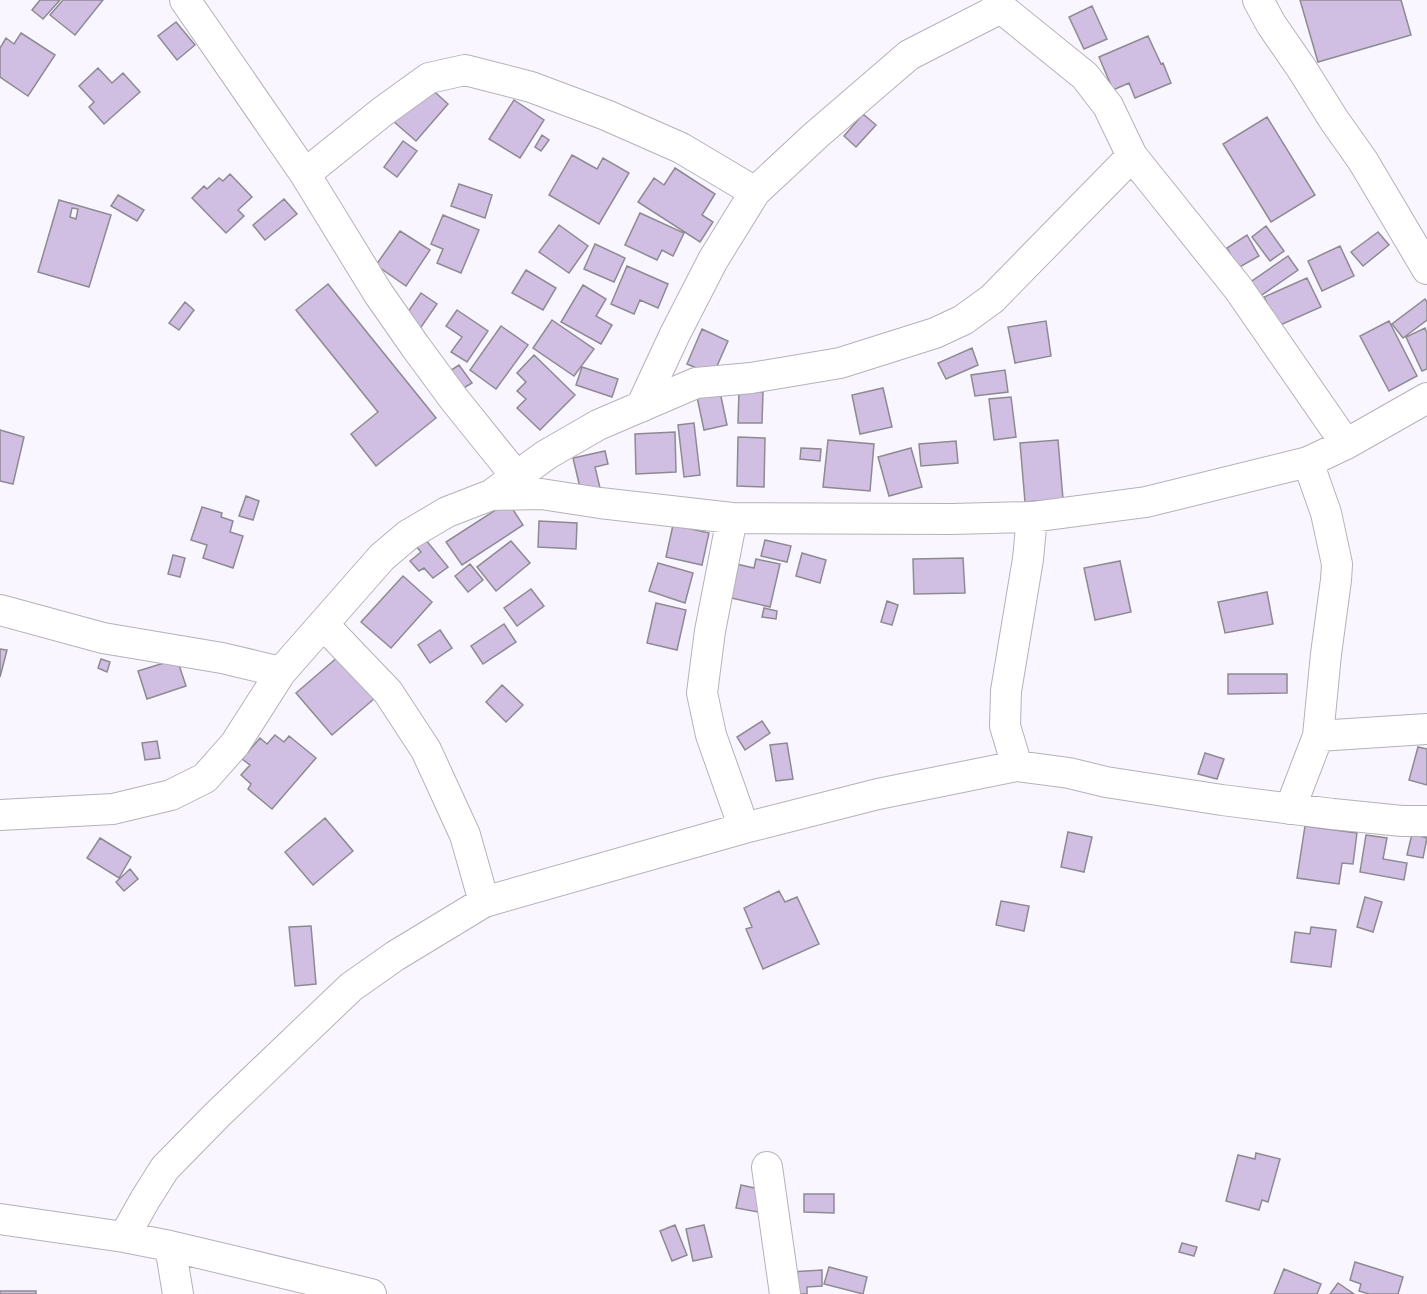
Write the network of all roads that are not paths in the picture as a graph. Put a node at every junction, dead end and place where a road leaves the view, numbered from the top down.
1 (185, 0) edge
2 (1258, 0) edge
3 (999, 4) edge
4 (1132, 156) junction
5 (305, 174) junction
6 (755, 192) junction
7 (1427, 269) edge
8 (1427, 398) edge
9 (641, 407) junction
10 (1346, 444) junction
11 (1308, 462) junction
12 (516, 476) junction
13 (491, 495) junction
14 (1032, 517) junction
15 (732, 518) junction
16 (0, 610) edge
17 (323, 624) junction
18 (281, 672) junction
19 (1427, 729) edge
20 (1318, 736) junction
21 (1017, 766) junction
22 (1290, 809) junction
23 (0, 814) edge
24 (1427, 821) edge
25 (744, 828) junction
26 (484, 902) junction
27 (767, 1167) dead end
28 (0, 1219) edge
29 (124, 1237) junction
30 (170, 1246) junction
31 (178, 1294) edge
32 (371, 1294) edge
33 (785, 1294) edge

1 - 5 street
2 - 7 street
3 - 4 street
3 - 6 street
4 - 9 street
4 - 10 street
5 - 6 street
5 - 12 street
6 - 9 street
8 - 10 street
9 - 12 street
10 - 11 street
11 - 14 street
11 - 20 street
12 - 13 street
13 - 15 street
13 - 17 street
14 - 15 street
14 - 21 street
15 - 25 street
16 - 18 street
17 - 18 street
17 - 26 street
18 - 23 street
19 - 20 street
20 - 22 street
21 - 22 street
21 - 25 street
22 - 24 street
25 - 26 street
26 - 29 street
27 - 33 street
28 - 29 street
29 - 30 street
30 - 31 street
30 - 32 street

